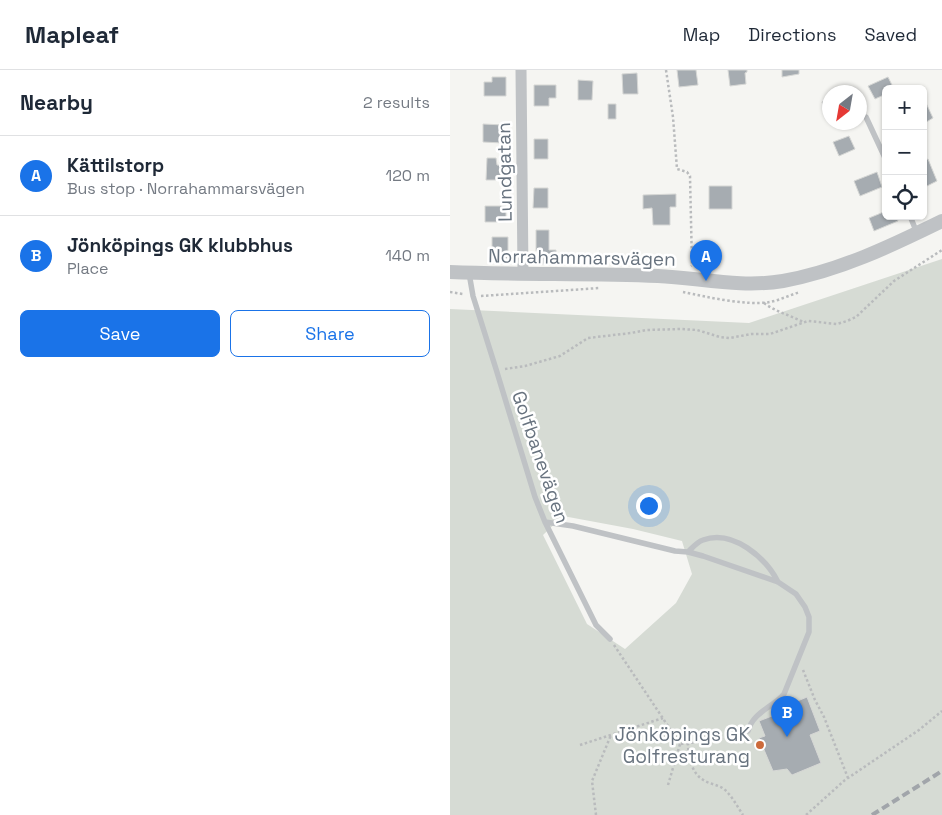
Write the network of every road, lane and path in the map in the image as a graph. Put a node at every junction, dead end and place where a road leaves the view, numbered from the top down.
1 (520, 70) edge
2 (666, 70) edge
3 (867, 119) edge
4 (882, 151) edge
5 (912, 220) edge
6 (942, 221) edge
7 (917, 233) junction
8 (942, 250) edge
9 (450, 272) edge
10 (469, 273) junction
11 (523, 273) junction
12 (674, 277) junction
13 (762, 302) dead end
14 (804, 322) junction
15 (496, 369) junction
16 (545, 522) junction
17 (688, 552) junction
18 (778, 582) junction
19 (610, 639) joint
20 (800, 656) junction
21 (942, 711) edge
22 (663, 718) junction
23 (748, 731) joint
24 (611, 734) junction
25 (688, 743) junction
26 (680, 744) junction
27 (580, 745) dead end
28 (848, 778) junction
29 (668, 784) dead end
30 (596, 815) edge
31 (743, 815) edge
32 (806, 815) edge

1 - 11 street, Lundgatan
2 - 12 path
3 - 4 lane
5 - 7 lane
6 - 7 street, Norrahammarsvägen
7 - 12 street, Norrahammarsvägen
8 - 14 path
9 - 10 street, Norrahammarsvägen
10 - 11 street, Norrahammarsvägen
10 - 15 lane, Golfbanevägen
11 - 12 street, Norrahammarsvägen
13 - 14 path
14 - 15 path
15 - 16 lane, Golfbanevägen
16 - 17 lane
16 - 19 lane, Golfbanevägen
17 - 18 lane
17 - 18 lane
18 - 20 lane
19 - 22 path
20 - 23 lane
20 - 28 path
21 - 28 path
22 - 24 path
22 - 26 path
23 - 25 path
24 - 27 path
24 - 30 path
25 - 26 path
25 - 31 path
26 - 29 path
28 - 32 path

